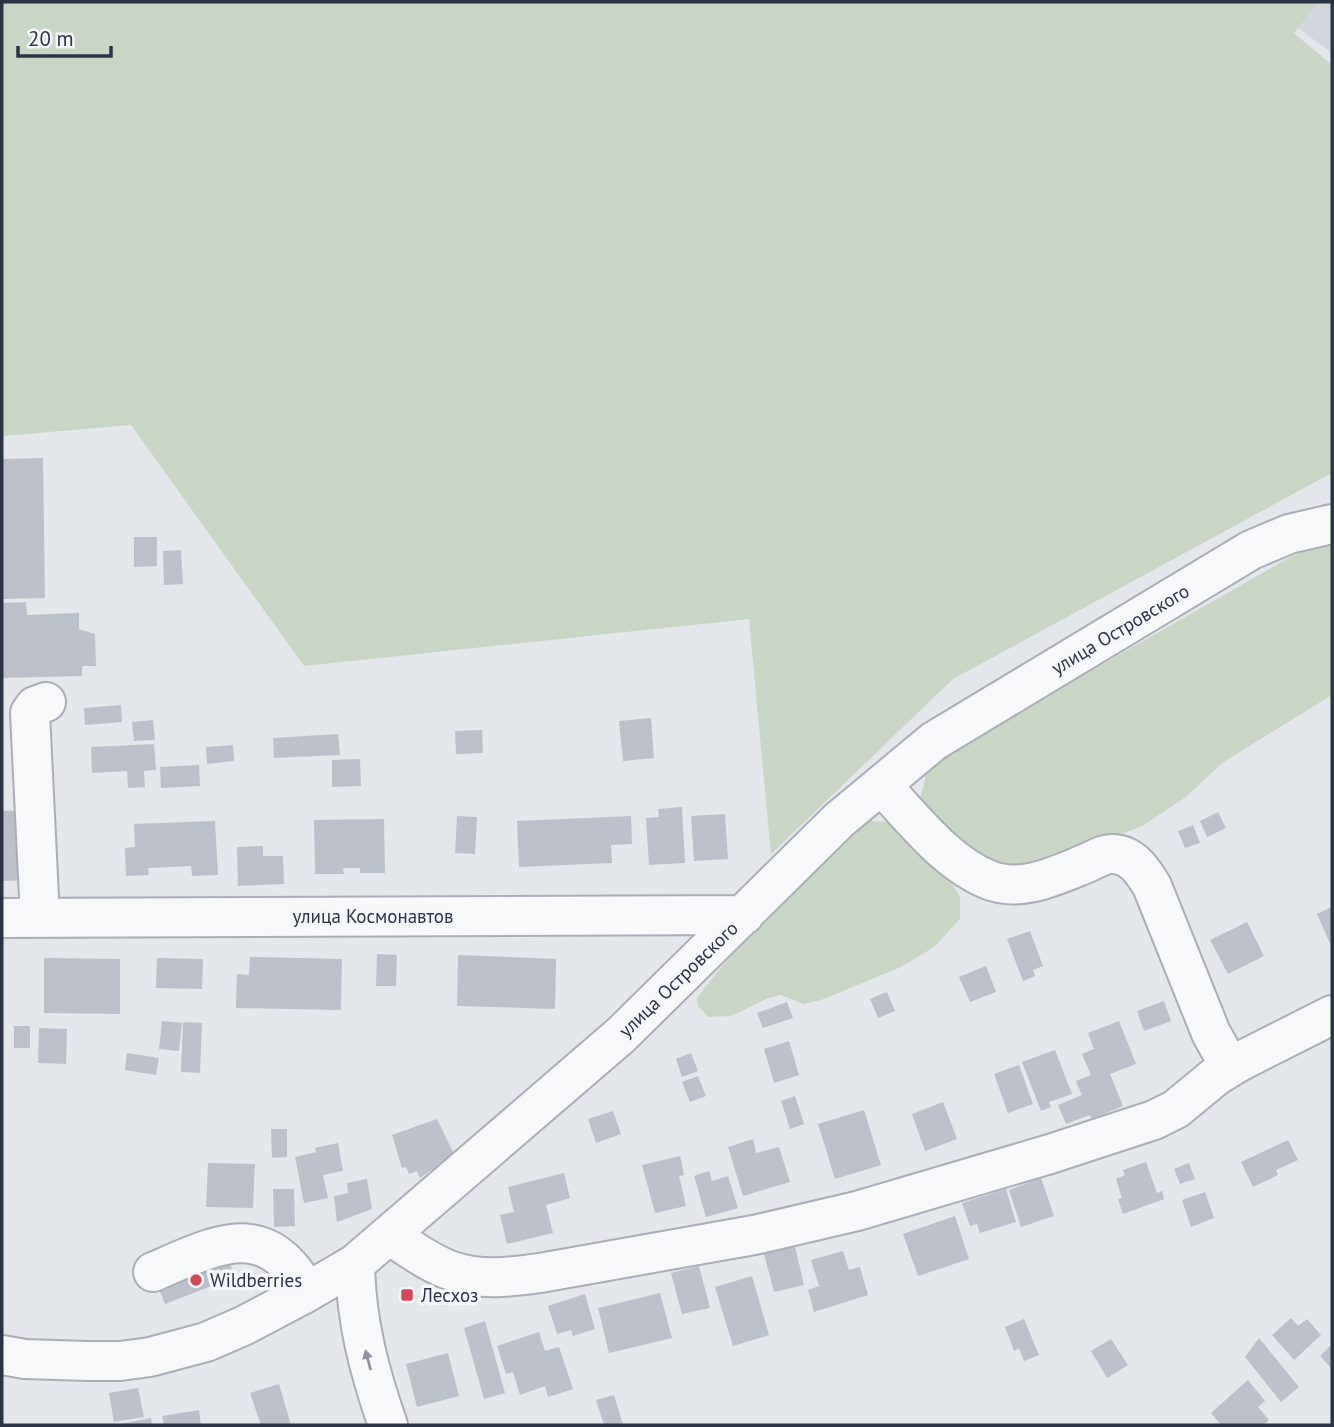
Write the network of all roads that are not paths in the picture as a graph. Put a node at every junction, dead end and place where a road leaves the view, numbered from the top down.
1 (1332, 524) edge
2 (46, 702) dead end
3 (17, 770) edge
4 (881, 785) junction
5 (744, 915) junction
6 (2, 918) edge
7 (40, 918) junction
8 (1332, 1015) edge
9 (1230, 1067) junction
10 (389, 1235) junction
11 (355, 1264) junction
12 (153, 1272) dead end
13 (307, 1292) junction
14 (2, 1355) edge
15 (387, 1425) edge

1 - 4 street, улица Островского
2 - 3 street
3 - 7 street
4 - 5 street, улица Островского
4 - 9 street
5 - 7 street, улица Космонавтов
5 - 10 street, улица Островского
6 - 7 street, улица Космонавтов
8 - 9 street
9 - 10 street
10 - 11 street, улица Островского
11 - 13 street, улица Островского
15 -> 11 street
12 - 13 street
13 - 14 street, улица Островского

